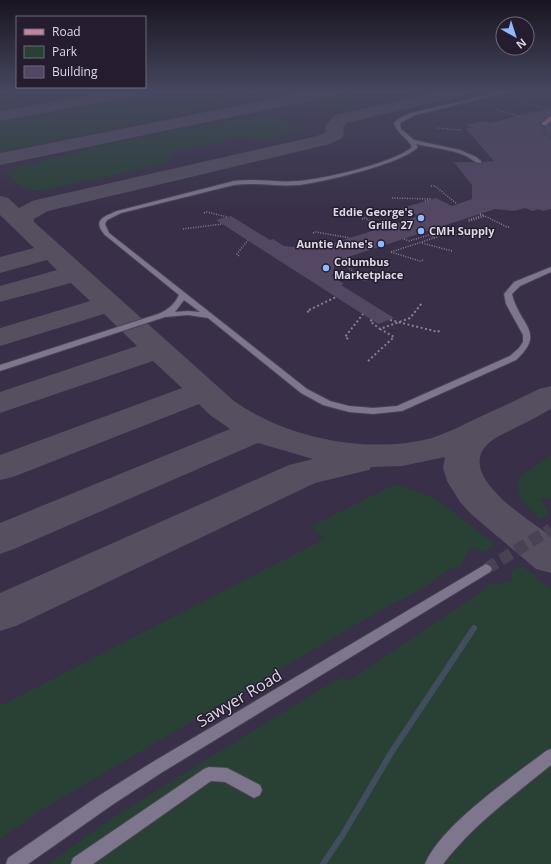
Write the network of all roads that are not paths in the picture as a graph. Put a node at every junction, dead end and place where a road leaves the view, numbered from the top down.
1 (401, 131) edge
2 (412, 141) junction
3 (438, 148) junction
4 (409, 153) junction
5 (479, 162) dead end
6 (551, 269) edge
7 (183, 294) junction
8 (161, 316) junction
9 (212, 317) junction
10 (0, 368) edge
11 (486, 569) tunnel mouth
12 (551, 756) edge
13 (254, 790) dead end
14 (14, 864) edge
15 (79, 864) edge
16 (433, 864) edge

1 - 2 street
2 - 3 street
2 - 4 street
3 - 4 street
3 - 5 street
4 - 7 street
6 - 9 street
7 - 8 street
7 - 9 street
8 - 9 street
8 - 10 street
11 - 14 street, Sawyer Road
12 - 16 street
13 - 15 street

